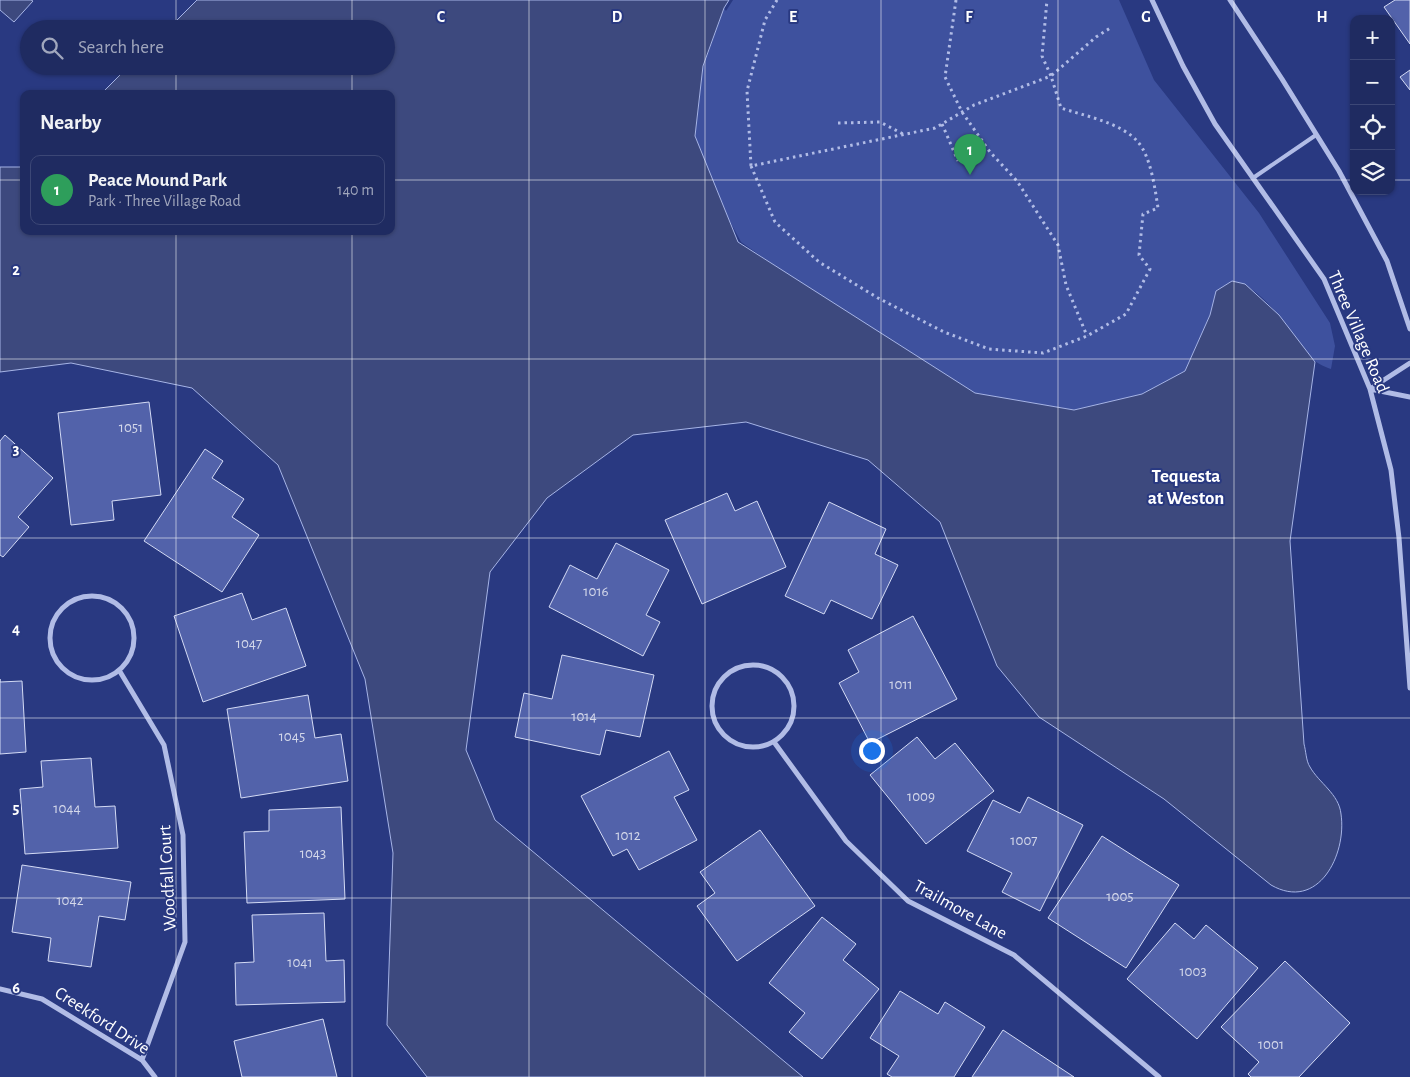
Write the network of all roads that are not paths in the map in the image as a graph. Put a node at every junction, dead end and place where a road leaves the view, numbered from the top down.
1 (1152, 0) edge
2 (1230, 0) edge
3 (1316, 135) junction
4 (1253, 178) junction
5 (1410, 329) edge
6 (1410, 363) edge
7 (1370, 389) junction
8 (1410, 397) edge
9 (119, 670) junction
10 (1410, 688) edge
11 (774, 742) junction
12 (0, 989) edge
13 (142, 1060) junction
14 (155, 1077) edge
15 (1158, 1077) edge

1 - 4 street, Three Village Road
2 - 3 street
3 - 4 lane
3 - 5 street
4 - 7 street, Three Village Road
6 - 7 street
7 - 8 street
7 - 10 street, Three Village Road
9 - 9 street
9 - 13 street, Woodfall Court
11 - 11 street
11 - 15 street, Trailmore Lane
12 - 13 street, Creekford Drive
13 - 14 street, Creekford Drive

